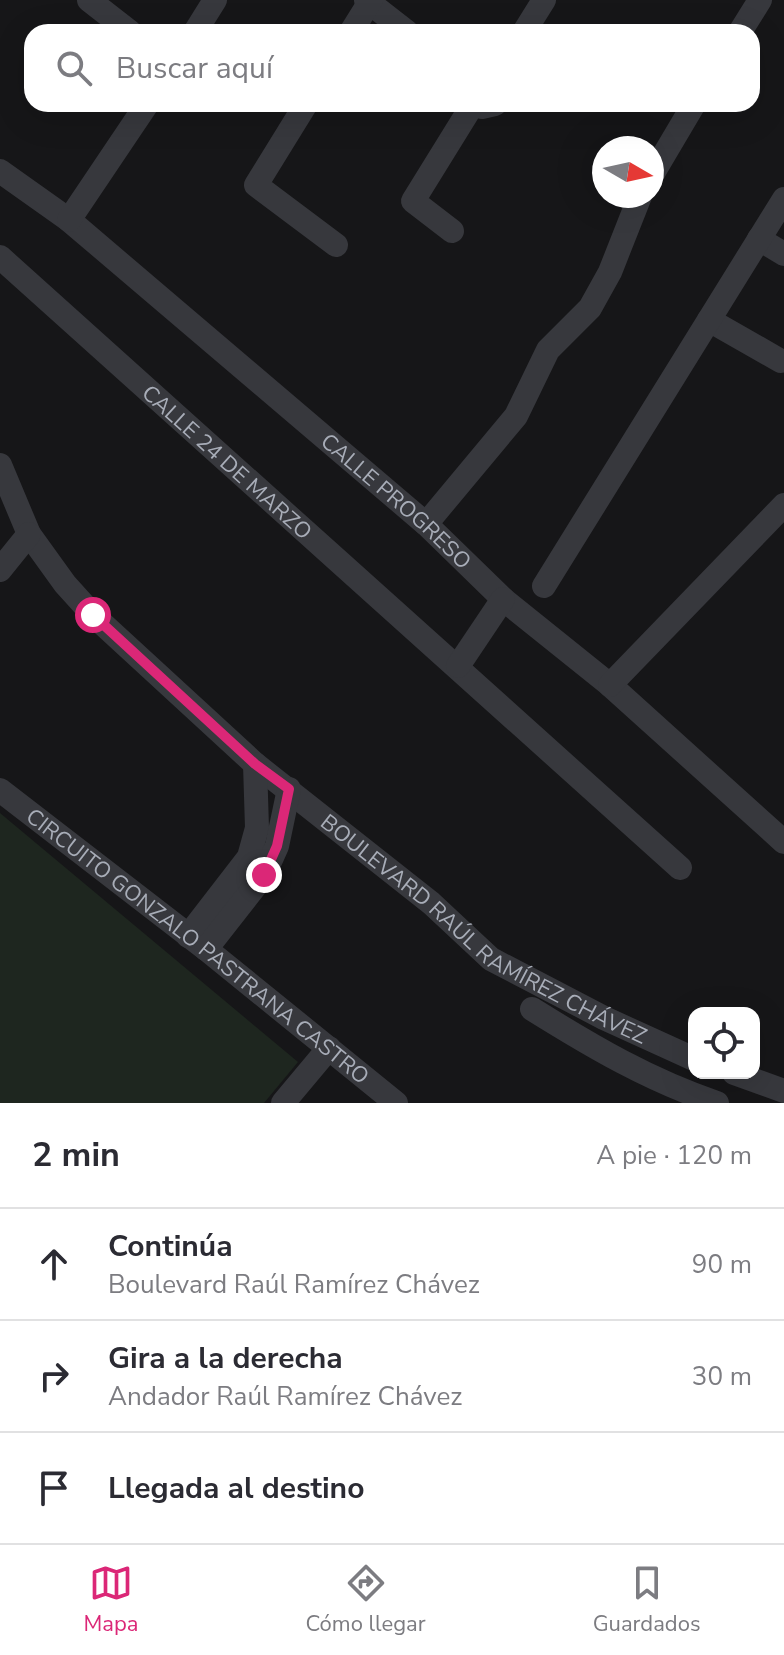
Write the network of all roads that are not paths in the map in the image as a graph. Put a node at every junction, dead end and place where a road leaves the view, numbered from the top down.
1 (89, 0) edge
2 (215, 0) edge
3 (544, 0) edge
4 (760, 0) edge
5 (369, 1) edge
6 (120, 24) edge
7 (200, 24) edge
8 (356, 24) edge
9 (397, 24) edge
10 (529, 24) edge
11 (745, 24) edge
12 (142, 112) edge
13 (301, 112) edge
14 (470, 112) edge
15 (689, 112) edge
16 (664, 153) edge
17 (0, 171) edge
18 (784, 199) edge
19 (635, 208) edge
20 (69, 220) junction
21 (452, 231) dead end
22 (759, 239) junction
23 (336, 245) dead end
24 (784, 254) edge
25 (0, 257) edge
26 (709, 320) junction
27 (781, 361) dead end
28 (0, 465) edge
29 (9, 500) edge
30 (784, 505) edge
31 (426, 524) junction
32 (29, 534) junction
33 (0, 570) edge
34 (544, 586) dead end
35 (503, 599) junction
36 (458, 666) junction
37 (610, 685) junction
38 (255, 764) junction
39 (289, 789) junction
40 (0, 790) edge
41 (784, 842) edge
42 (680, 868) dead end
43 (197, 943) junction
44 (532, 1009) dead end
45 (329, 1048) junction
46 (688, 1056) edge
47 (751, 1079) edge
48 (784, 1091) edge
49 (283, 1103) edge
50 (396, 1103) edge
51 (717, 1103) edge

1 - 6 street
2 - 7 street
3 - 10 street
4 - 11 street
5 - 8 street
5 - 9 street
12 - 20 street
13 - 23 street
14 - 21 street
15 - 16 street
17 - 20 street, CALLE PROGRESO
18 - 22 street
19 - 31 street
20 - 31 street, CALLE PROGRESO
22 - 24 street
22 - 26 street
25 - 36 street, CALLE 24 DE MARZO
26 - 27 street
26 - 34 street
28 - 29 street, BOULEVARD RAÚL RAMÍREZ CHÁVEZ
29 - 32 street, BOULEVARD RAÚL RAMÍREZ CHÁVEZ
30 - 37 street
31 - 35 street, CALLE PROGRESO
32 - 33 street
32 - 38 street, BOULEVARD RAÚL RAMÍREZ CHÁVEZ
35 - 36 street
35 - 37 street, CALLE PROGRESO
36 - 42 street, CALLE 24 DE MARZO
37 - 41 street, CALLE PROGRESO
38 - 39 street, BOULEVARD RAÚL RAMÍREZ CHÁVEZ
38 - 43 street
39 - 43 street
39 - 46 street, BOULEVARD RAÚL RAMÍREZ CHÁVEZ
40 - 43 street, CIRCUITO GONZALO PASTRANA CASTRO
43 - 45 street, CIRCUITO GONZALO PASTRANA CASTRO
44 - 51 street
45 - 49 street
45 - 50 street, CIRCUITO GONZALO PASTRANA CASTRO
47 - 48 street

